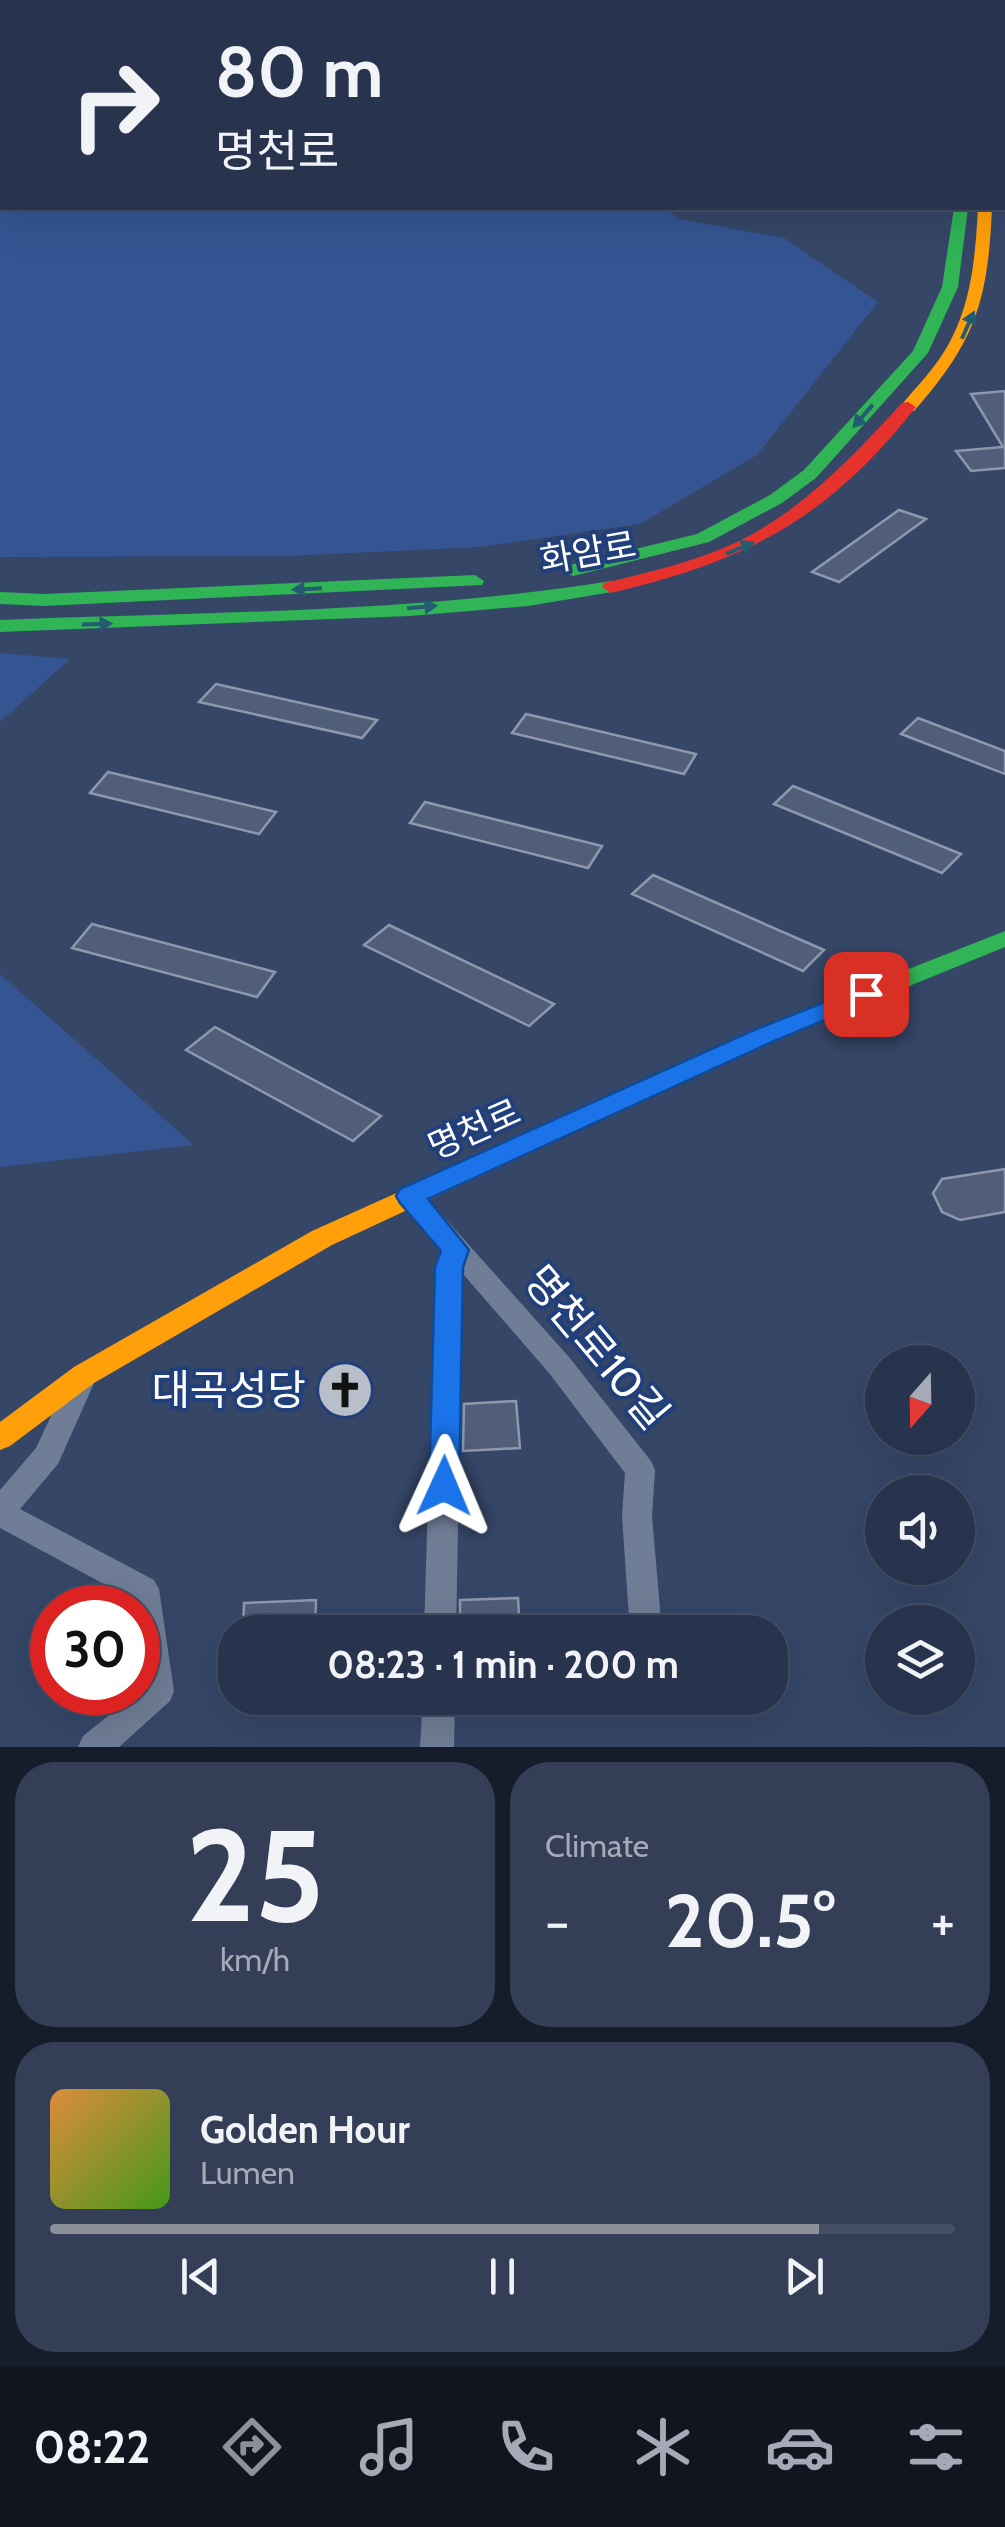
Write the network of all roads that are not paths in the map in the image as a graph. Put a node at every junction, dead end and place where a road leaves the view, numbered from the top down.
1 (961, 210) edge
2 (985, 210) edge
3 (0, 598) edge
4 (0, 626) edge
5 (1005, 938) edge
6 (410, 1196) junction
7 (455, 1250) junction
8 (84, 1375) junction
9 (0, 1438) edge
10 (0, 1513) edge
11 (440, 1615) edge
12 (645, 1615) edge
13 (438, 1715) edge
14 (95, 1747) edge
15 (437, 1747) edge

1 -> 3 main road, 화암로
4 -> 2 main road, 화암로
5 - 6 main road, 명천로
6 - 7 street, 명천로10길
6 - 8 main road, 명천로
7 - 11 street
7 - 12 street, 명천로10길
8 - 9 main road, 명천로
8 - 10 street
10 - 14 street
13 - 15 street

